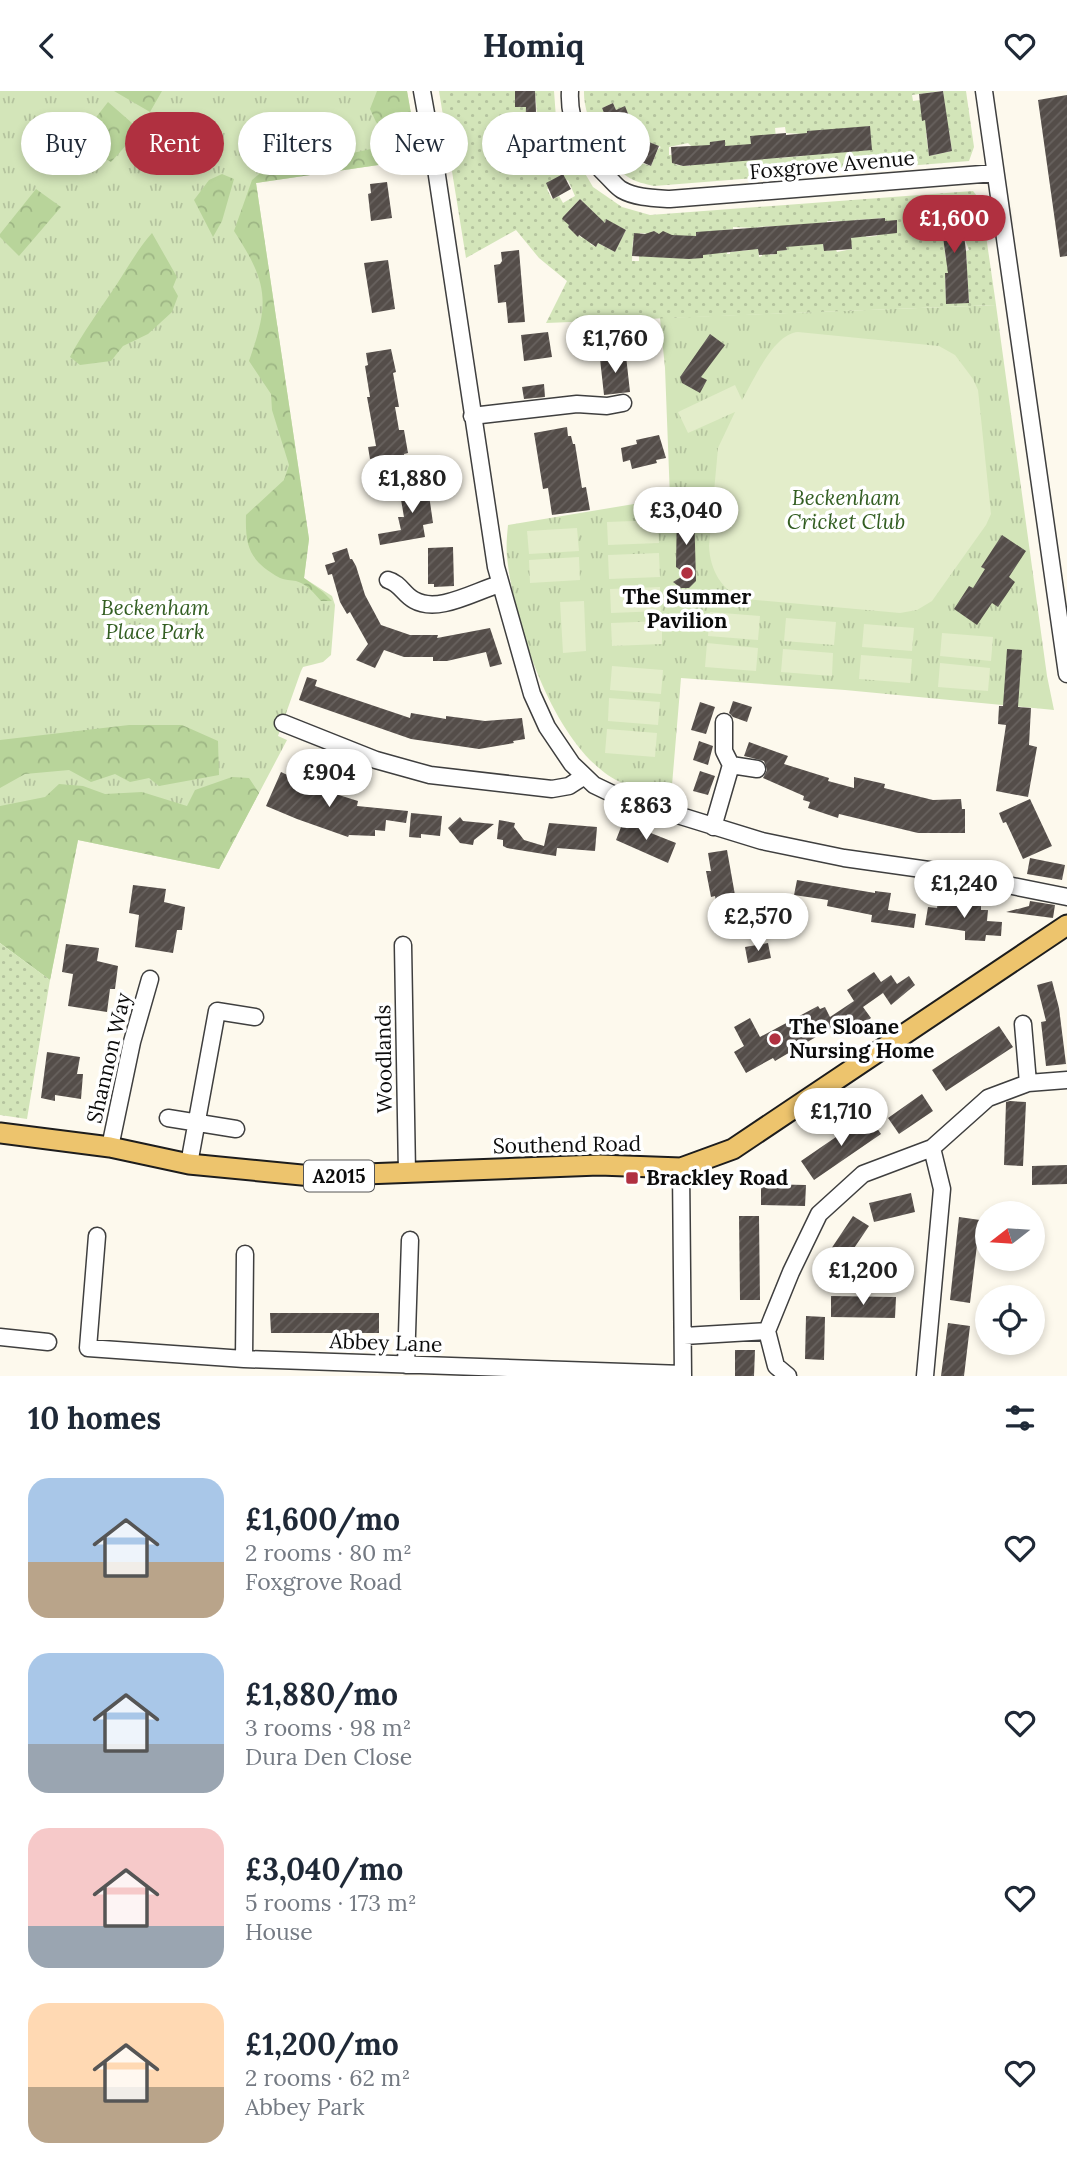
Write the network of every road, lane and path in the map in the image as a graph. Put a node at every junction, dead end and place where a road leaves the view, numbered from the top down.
1 (422, 91) edge
2 (570, 91) edge
3 (989, 92) edge
4 (995, 173) junction
5 (623, 403) dead end
6 (472, 416) junction
7 (388, 580) dead end
8 (500, 584) junction
9 (1067, 674) edge
10 (724, 722) dead end
11 (283, 723) dead end
12 (731, 765) junction
13 (757, 769) dead end
14 (583, 777) junction
15 (713, 827) junction
16 (1067, 897) edge
17 (1067, 925) edge
18 (403, 945) dead end
19 (150, 979) dead end
20 (255, 1017) dead end
21 (1023, 1024) dead end
22 (1067, 1080) edge
23 (1028, 1083) junction
24 (168, 1118) dead end
25 (197, 1121) junction
26 (236, 1129) dead end
27 (0, 1133) edge
28 (110, 1147) junction
29 (932, 1147) junction
30 (189, 1164) junction
31 (681, 1168) junction
32 (407, 1173) junction
33 (97, 1236) dead end
34 (410, 1240) dead end
35 (245, 1254) dead end
36 (767, 1331) junction
37 (684, 1336) junction
38 (0, 1337) edge
39 (48, 1342) dead end
40 (244, 1359) junction
41 (405, 1365) junction
42 (683, 1375) edge
43 (788, 1376) edge
44 (925, 1376) edge

1 - 6 street
2 - 4 street, Foxgrove Avenue
3 - 4 street
4 - 9 street
5 - 6 street
6 - 8 street
7 - 8 street
8 - 14 street
10 - 12 street
11 - 14 street
12 - 13 street
12 - 15 street
14 - 15 street
15 - 16 street
17 - 31 main road, Southend Road / A2015
18 - 32 street, Woodlands
19 - 28 street, Shannon Way
20 - 25 street
21 - 23 street
22 - 23 street
23 - 29 street
24 - 25 street
25 - 26 street
25 - 30 street
27 - 28 main road, Southend Road / A2015
28 - 30 main road, Southend Road / A2015
29 - 36 street
29 - 44 street
30 - 32 main road, Southend Road / A2015
31 - 32 main road, Southend Road / A2015
31 - 37 street
33 - 40 street, Abbey Lane
34 - 41 street
35 - 40 street
36 - 37 street
36 - 43 street
37 - 42 street
38 - 39 street
40 - 41 street, Abbey Lane
41 - 42 street, Abbey Lane

